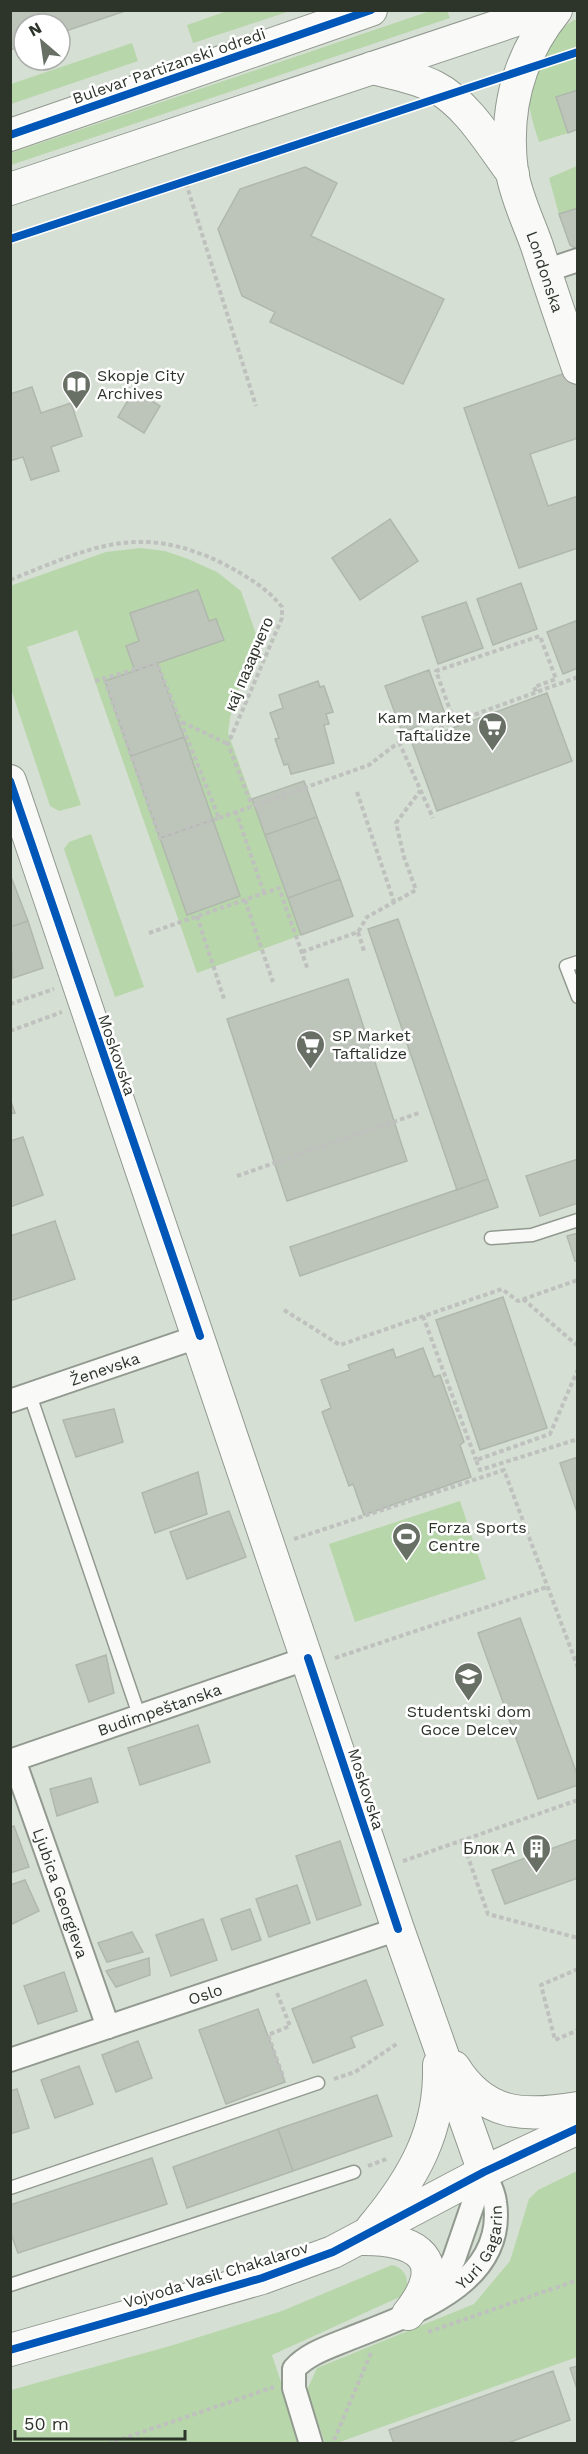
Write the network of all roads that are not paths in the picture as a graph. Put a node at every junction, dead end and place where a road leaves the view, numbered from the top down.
1 (371, 10) edge
2 (546, 10) edge
3 (556, 10) edge
4 (344, 16) edge
5 (372, 68) junction
6 (10, 135) edge
7 (513, 174) junction
8 (10, 189) edge
9 (578, 260) edge
10 (545, 271) junction
11 (578, 368) edge
12 (10, 781) edge
13 (578, 962) edge
14 (578, 997) edge
15 (578, 1220) edge
16 (491, 1238) dead end
17 (200, 1336) junction
18 (20, 1398) edge
19 (310, 1662) junction
20 (139, 1715) junction
21 (12, 1761) edge
22 (398, 1929) junction
23 (108, 2027) junction
24 (438, 2040) junction
25 (10, 2060) edge
26 (318, 2083) road end
27 (578, 2108) edge
28 (578, 2128) edge
29 (354, 2172) road end
30 (484, 2172) junction
31 (10, 2188) edge
32 (361, 2239) junction
33 (10, 2285) edge
34 (407, 2314) junction
35 (10, 2350) edge
36 (311, 2444) edge

1 - 4 street, Bulevar Partizanski odredi
2 - 5 street
3 - 7 street, Londonska
4 - 6 street, Bulevar Partizanski odredi
5 - 7 street, Londonska
5 - 8 street
7 - 10 street, Londonska
9 - 10 street
10 - 11 street, Londonska
12 - 17 street, Moskovska
13 - 14 lane
15 - 16 lane
17 - 18 street, Ženevska
17 - 19 street, Moskovska
18 - 20 lane
19 - 20 street, Budimpeštanska
19 - 22 street, Moskovska
20 - 21 street, Budimpeštanska
21 - 23 street, Ljubica Georgieva
22 - 23 street, Oslo
22 - 24 street, Moskovska
23 - 25 street, Oslo
24 - 27 street
24 - 30 street, Moskovska
24 - 32 street
26 - 31 lane
28 - 30 street, Vojvoda Vasil Chakalarov
29 - 33 lane
30 - 32 street, Vojvoda Vasil Chakalarov
30 - 34 street, Yuri Gagarin
32 - 34 street
32 - 35 street, Vojvoda Vasil Chakalarov
34 - 36 street

